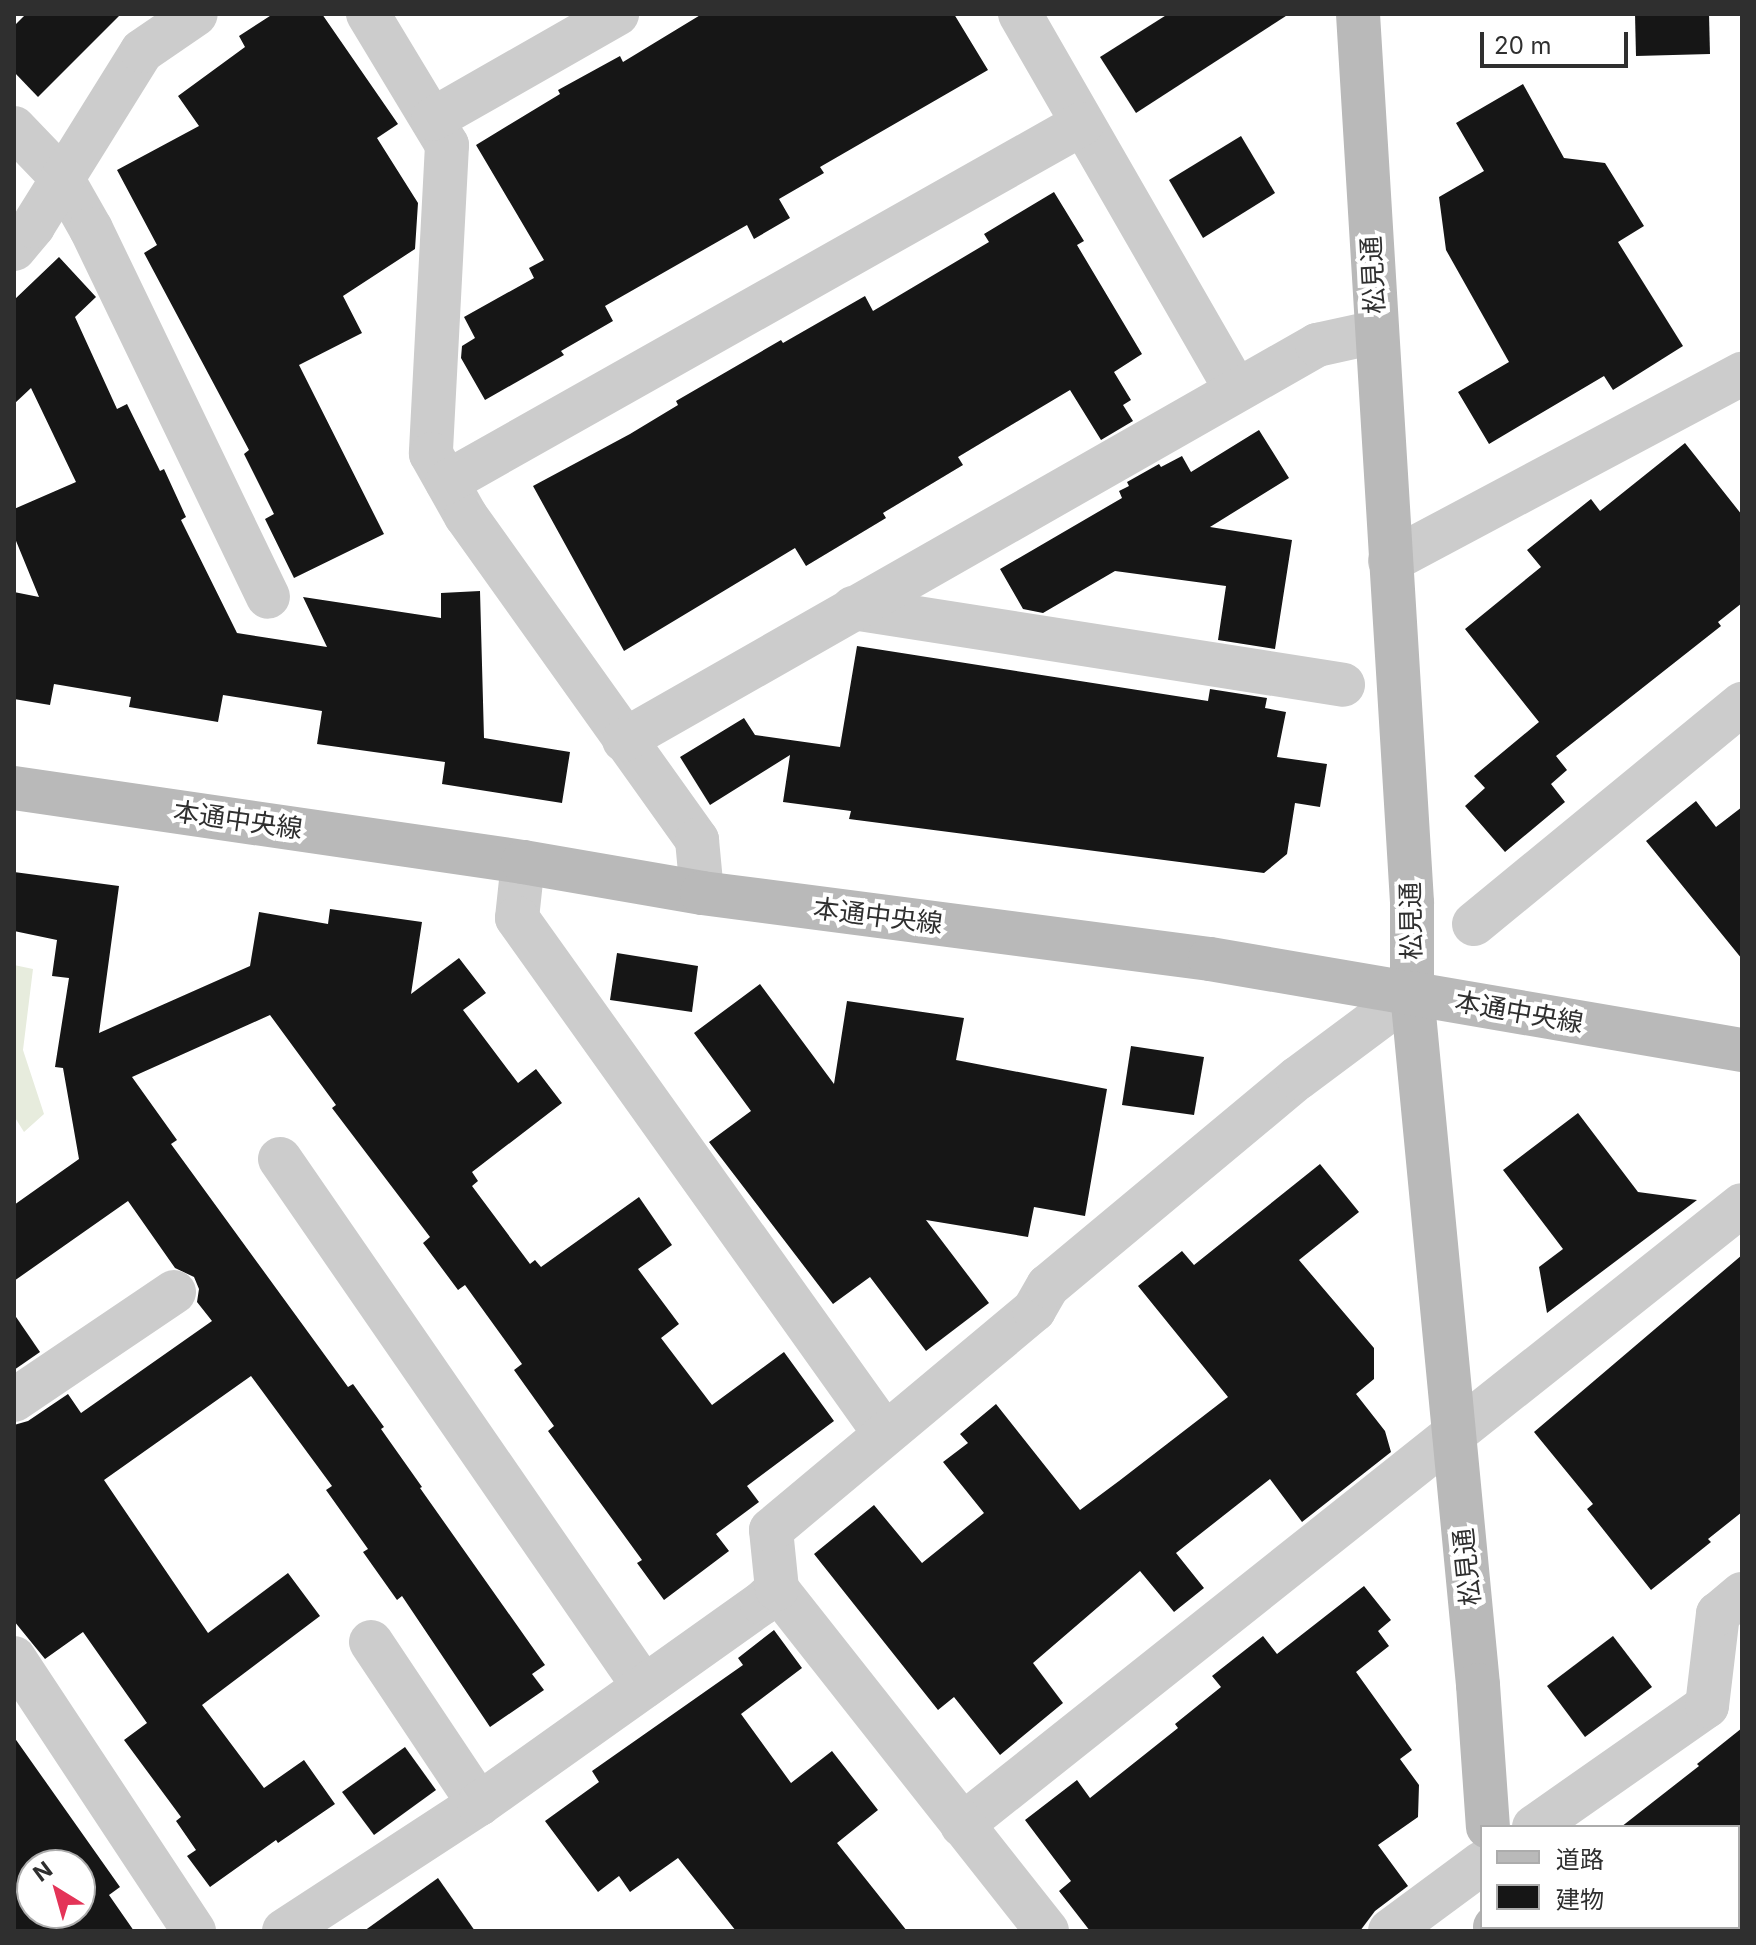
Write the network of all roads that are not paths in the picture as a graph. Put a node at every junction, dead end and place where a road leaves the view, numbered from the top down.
1 (196, 14) edge
2 (368, 14) edge
3 (617, 14) edge
4 (1020, 14) edge
5 (1358, 14) edge
6 (433, 119) junction
7 (1082, 124) junction
8 (14, 128) edge
9 (62, 178) junction
10 (14, 249) edge
11 (1376, 332) junction
12 (1740, 379) edge
13 (1236, 390) junction
14 (447, 482) junction
15 (1390, 561) junction
16 (268, 597) dead end
17 (853, 608) junction
18 (1343, 685) dead end
19 (1742, 704) edge
20 (624, 740) junction
21 (14, 788) edge
22 (523, 862) junction
23 (702, 893) junction
24 (1474, 924) dead end
25 (1412, 993) junction
26 (1742, 1050) edge
27 (280, 1159) dead end
28 (1742, 1205) edge
29 (174, 1292) dead end
30 (14, 1400) edge
31 (885, 1434) junction
32 (1454, 1437) junction
33 (777, 1589) junction
34 (1742, 1594) edge
35 (371, 1642) dead end
36 (14, 1658) edge
37 (644, 1687) junction
38 (479, 1804) junction
39 (962, 1825) junction
40 (1488, 1825) edge
41 (1537, 1825) edge
42 (1480, 1864) edge
43 (194, 1931) edge
44 (284, 1931) edge
45 (1047, 1931) edge
46 (1390, 1931) edge

1 - 9 street
2 - 6 street
3 - 6 street
4 - 7 street
5 - 11 street, 松見通
6 - 14 street
7 - 13 street
7 - 14 street
8 - 9 street
9 - 10 street
9 - 16 street
11 - 13 street
11 - 15 street, 松見通
12 - 15 street
13 - 17 street
14 - 20 street
15 - 25 street, 松見通
17 - 18 street
17 - 20 street
19 - 24 street
20 - 23 street
21 - 22 street, 本通中央線
22 - 23 street, 本通中央線
22 - 31 street
23 - 25 street, 本通中央線
25 - 26 street, 本通中央線
25 - 31 street
25 - 32 street, 松見通
27 - 37 street
28 - 32 street
29 - 30 street
31 - 33 street
32 - 39 street
32 - 40 street, 松見通
33 - 37 street
33 - 39 street
34 - 41 street
35 - 38 street
36 - 43 street
37 - 38 street
38 - 44 street
39 - 45 street
42 - 46 street

